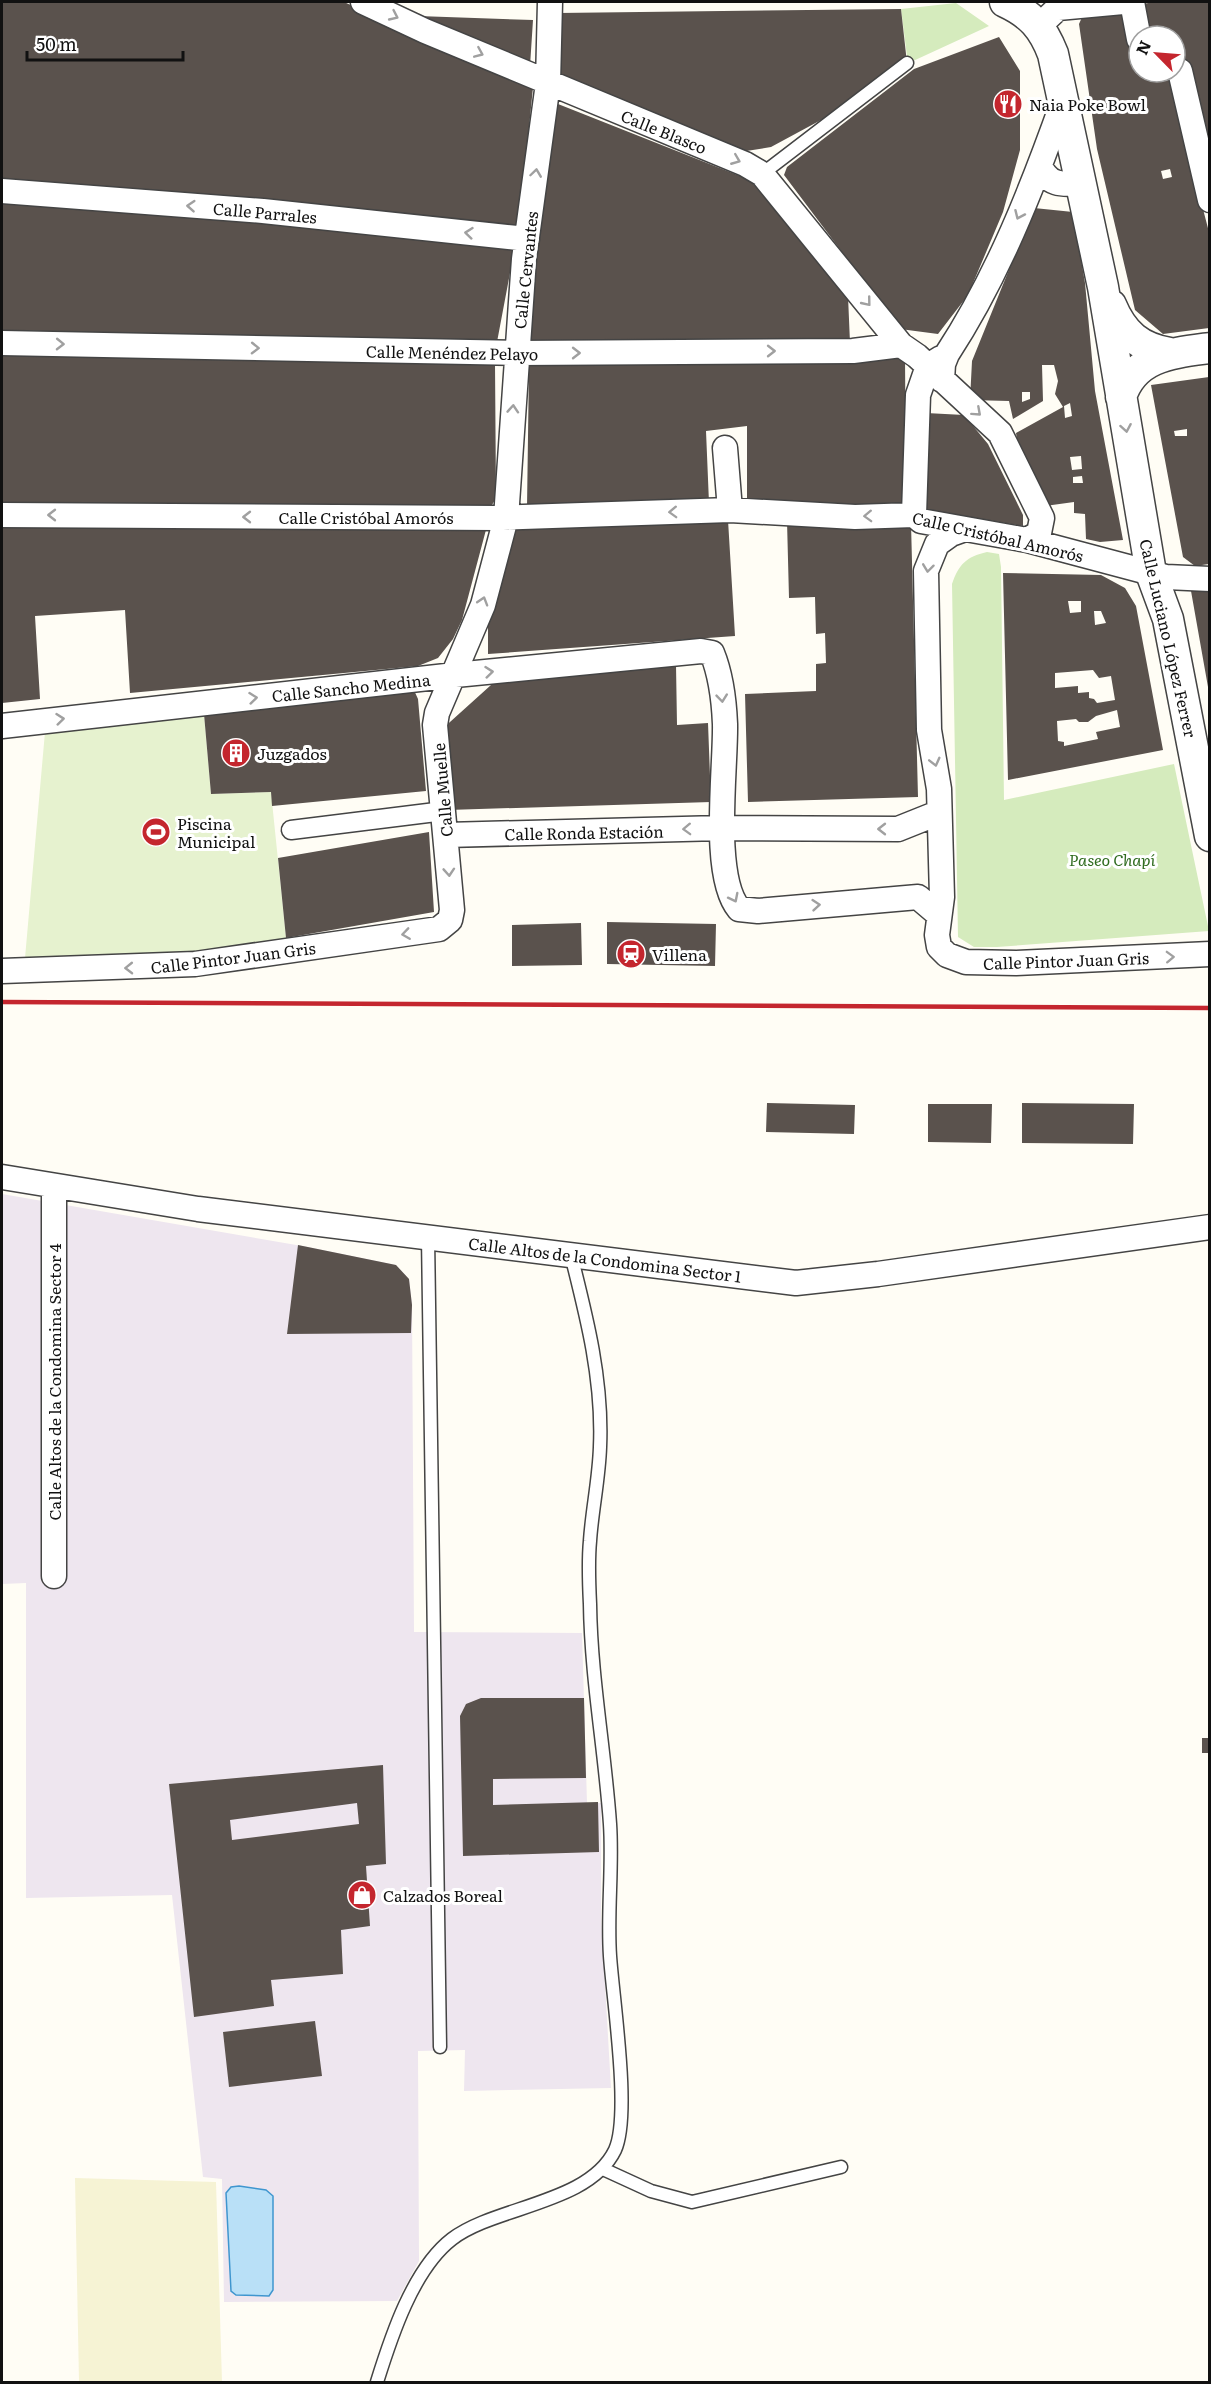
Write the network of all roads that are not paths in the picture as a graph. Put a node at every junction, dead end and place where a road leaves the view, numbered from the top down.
1 (363, 2) edge
2 (550, 2) edge
3 (1005, 2) edge
4 (1123, 2) edge
5 (1132, 2) edge
6 (1052, 12) edge
7 (1136, 24) edge
8 (907, 63) dead end
9 (549, 83) junction
10 (1183, 84) edge
11 (1063, 102) junction
12 (1040, 165) junction
13 (762, 174) junction
14 (1080, 183) junction
15 (2, 191) edge
16 (1208, 191) edge
17 (527, 239) junction
18 (1103, 286) junction
19 (2, 343) edge
20 (901, 345) junction
21 (1209, 348) edge
22 (517, 353) junction
23 (1170, 353) junction
24 (939, 367) junction
25 (1118, 384) junction
26 (725, 448) dead end
27 (730, 510) junction
28 (2, 515) edge
29 (914, 515) junction
30 (506, 518) junction
31 (965, 529) junction
32 (1027, 540) junction
33 (1134, 568) junction
34 (1209, 579) edge
35 (455, 675) junction
36 (2, 726) edge
37 (1202, 755) edge
38 (444, 811) junction
39 (938, 813) junction
40 (721, 828) junction
41 (291, 830) dead end
42 (446, 835) junction
43 (1209, 836) edge
44 (452, 910) joint
45 (938, 925) junction
46 (1209, 954) edge
47 (2, 971) edge
48 (2, 1177) edge
49 (54, 1188) junction
50 (1209, 1227) edge
51 (428, 1237) junction
52 (571, 1255) junction
53 (54, 1576) dead end
54 (440, 2047) dead end
55 (842, 2167) dead end
56 (603, 2169) junction
57 (377, 2382) edge

1 -> 9 street, Calle Blasco
2 - 9 street, Calle Cervantes
3 - 6 street
4 - 6 street
5 - 7 street
6 - 11 street
8 - 13 lane
9 -> 13 street, Calle Blasco
17 -> 9 street, Calle Cervantes
10 - 16 street
11 - 12 street
11 - 14 street
12 - 14 street
12 -> 24 street
13 -> 20 street, Calle Blasco
14 - 18 street
17 -> 15 street, Calle Parrales
17 - 22 street, Calle Cervantes
18 - 23 street
18 - 25 street, Calle Luciano López Ferrer
19 -> 22 street, Calle Menéndez Pelayo
22 -> 20 street, Calle Menéndez Pelayo
20 - 24 street, Calle Blasco
21 - 23 street
30 -> 22 street, Calle Cervantes
23 - 25 street
24 - 29 street
24 -> 32 street, Calle Blasco
25 -> 33 street, Calle Luciano López Ferrer
26 - 27 street
29 -> 27 street, Calle Cristóbal Amorós
27 -> 30 street, Calle Cristóbal Amorós
30 -> 28 street, Calle Cristóbal Amorós
29 - 31 street, Calle Cristóbal Amorós
35 -> 30 street, Calle Cervantes
31 - 32 street, Calle Cristóbal Amorós
31 -> 39 street
32 - 33 street, Calle Cristóbal Amorós
33 - 34 street, Calle Cristóbal Amorós
33 - 37 street, Calle Luciano López Ferrer
36 -> 35 street, Calle Sancho Medina
35 - 38 street, Calle Muelle
35 -> 40 street, Calle Sancho Medina
37 - 43 street, Calle Luciano López Ferrer
38 - 41 street
38 - 42 street, Calle Muelle
39 -> 40 street, Calle Ronda Estación
39 - 45 street
40 -> 42 street, Calle Ronda Estación
40 -> 45 street
42 -> 44 street, Calle Muelle
44 -> 47 street, Calle Pintor Juan Gris
45 -> 46 street, Calle Pintor Juan Gris
48 - 49 street, Calle Altos de la Condomina Sector 1
49 - 51 street, Calle Altos de la Condomina Sector 1
49 - 53 street, Calle Altos de la Condomina Sector 4
50 - 52 street, Calle Altos de la Condomina Sector 1
51 - 52 street, Calle Altos de la Condomina Sector 1
51 - 54 lane
52 - 56 lane
55 - 56 lane
56 - 57 lane

